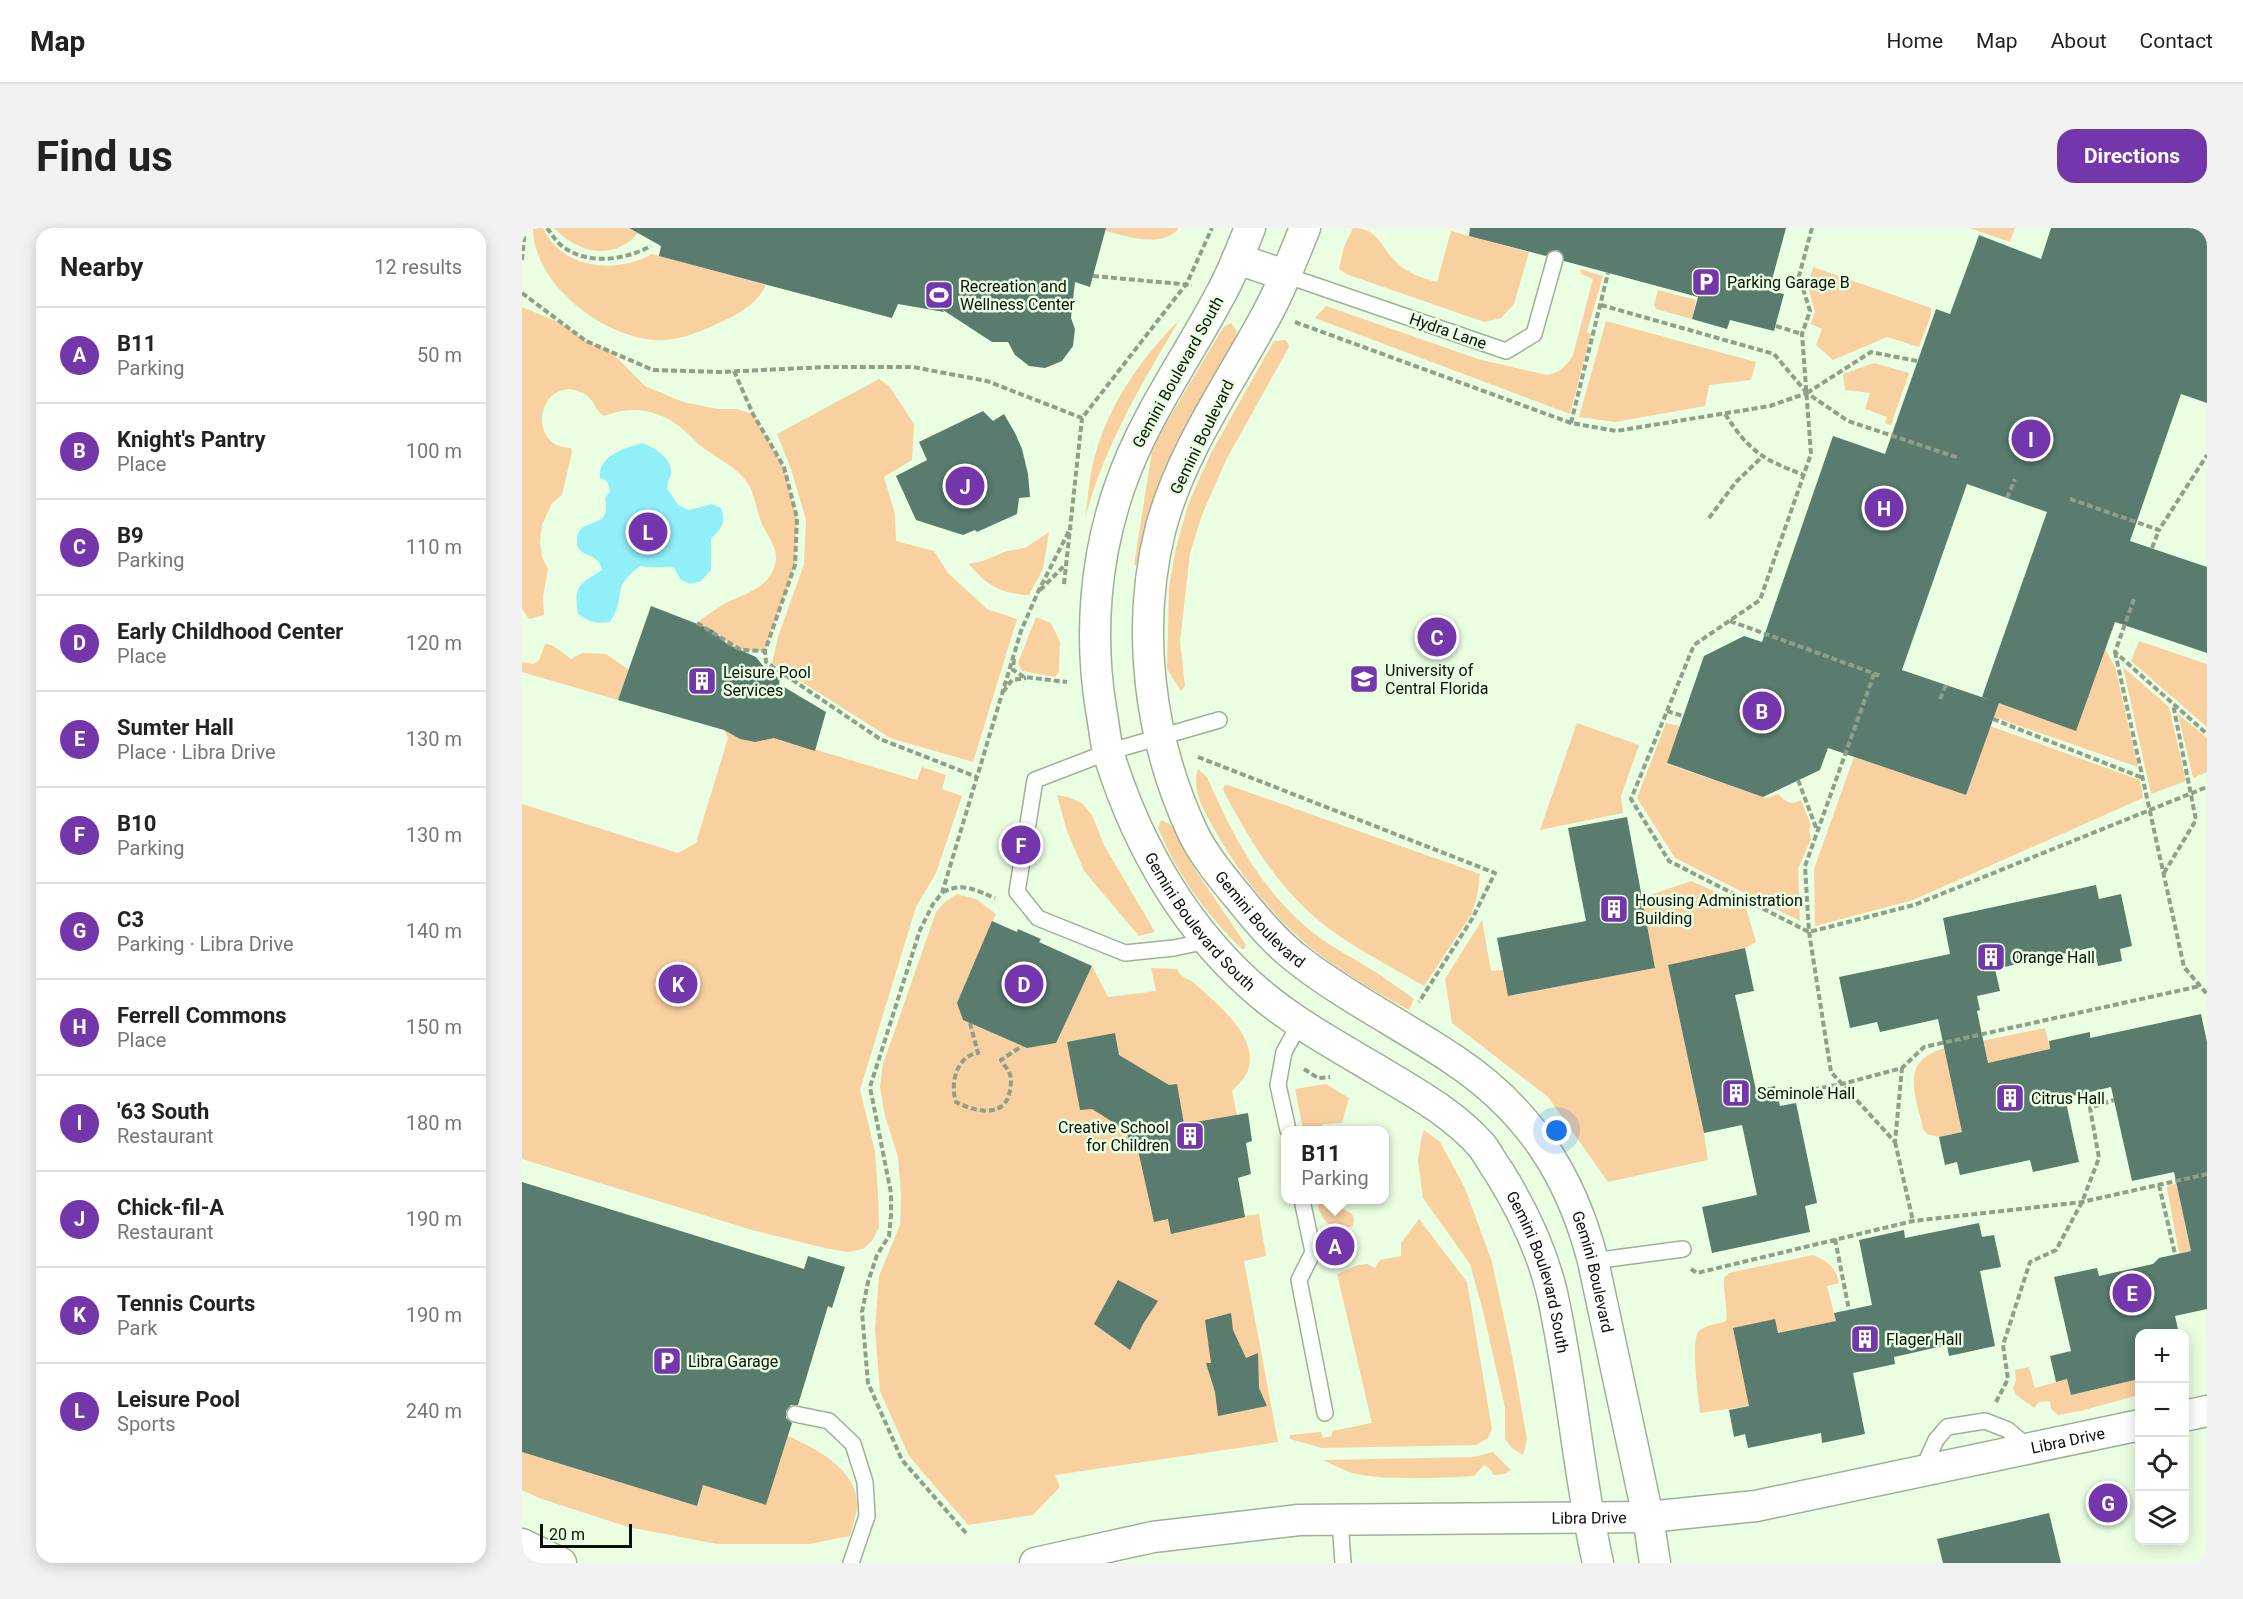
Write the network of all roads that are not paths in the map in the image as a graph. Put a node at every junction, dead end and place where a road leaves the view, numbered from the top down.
1 (1250, 228) edge
2 (1305, 228) edge
3 (1237, 259) junction
4 (1555, 259) dead end
5 (1285, 275) junction
6 (1219, 720) dead end
7 (1160, 738) junction
8 (1108, 752) junction
9 (1207, 940) junction
10 (1330, 984) junction
11 (1300, 1023) junction
12 (1287, 1126) edge
13 (1303, 1204) edge
14 (1683, 1249) dead end
15 (1593, 1261) junction
16 (2207, 1411) edge
17 (1325, 1413) dead end
18 (795, 1414) dead end
19 (2189, 1415) edge
20 (2135, 1426) edge
21 (2030, 1449) junction
22 (1922, 1471) junction
23 (1588, 1517) junction
24 (1648, 1517) junction
25 (1340, 1520) junction
26 (522, 1544) edge
27 (1068, 1559) edge
28 (561, 1563) edge
29 (851, 1563) edge
30 (1035, 1563) edge
31 (1343, 1563) edge
32 (1598, 1563) edge
33 (1655, 1563) edge

1 - 3 street, Gemini Boulevard South
2 - 5 street, Gemini Boulevard
3 - 5 street
3 - 8 street, Gemini Boulevard South
4 - 5 lane, Hydra Lane
5 - 7 street, Gemini Boulevard
6 - 7 lane
7 - 8 lane
7 - 10 street, Gemini Boulevard
8 - 9 street, Gemini Boulevard South
8 - 9 lane
9 - 11 street, Gemini Boulevard South
10 - 11 street
10 - 15 street, Gemini Boulevard
11 - 12 lane
11 - 23 street, Gemini Boulevard South
13 - 17 lane
14 - 15 lane
15 - 24 street, Gemini Boulevard
16 - 19 street
18 - 29 lane
20 - 21 street, Libra Drive
21 - 22 street, Libra Drive
21 - 22 lane
22 - 24 street, Libra Drive
23 - 24 street, Libra Drive
23 - 25 street, Libra Drive
23 - 32 street, Gemini Boulevard South
24 - 33 street, Gemini Boulevard
25 - 27 street, Libra Drive
25 - 31 lane
26 - 28 street
27 - 30 street, Libra Drive

